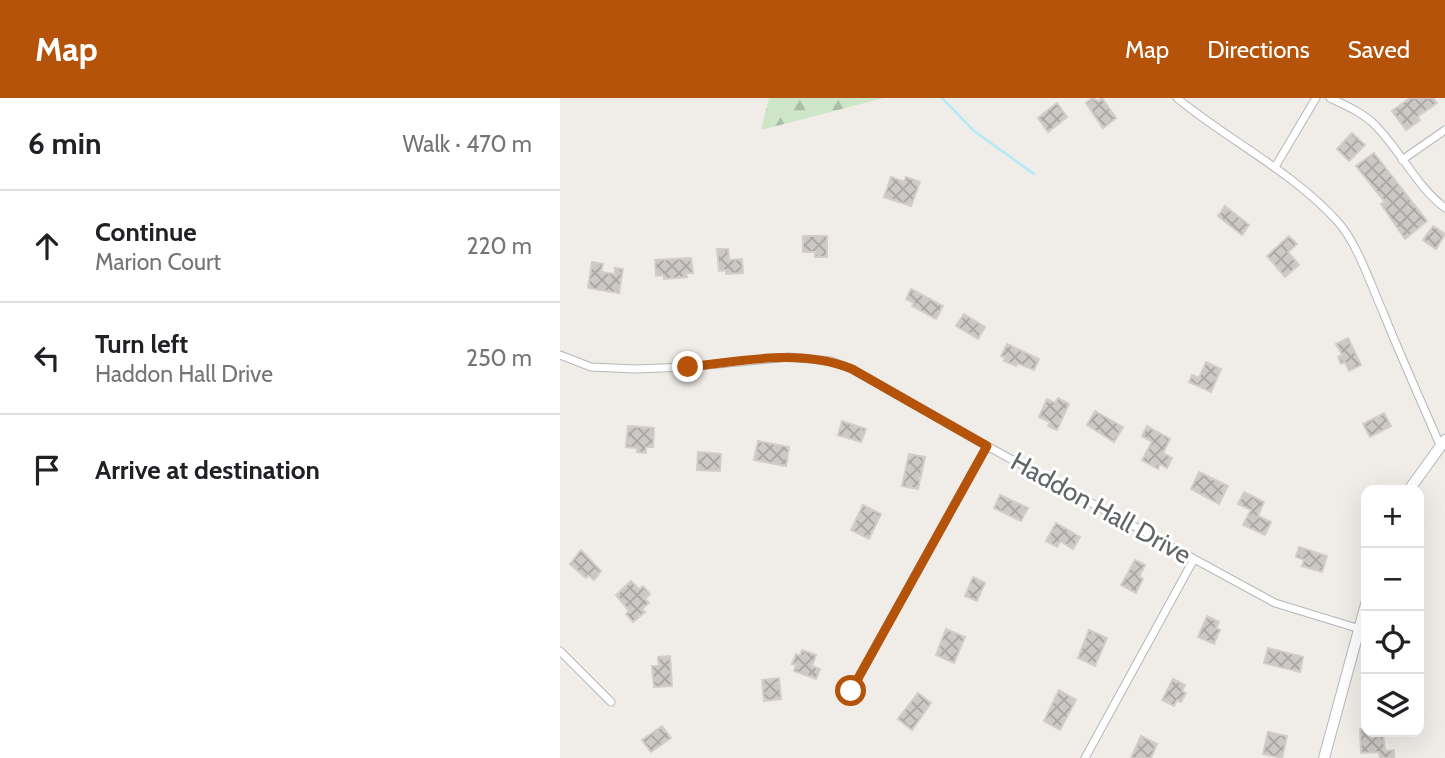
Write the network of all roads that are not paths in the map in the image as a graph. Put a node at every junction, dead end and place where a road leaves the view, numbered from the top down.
1 (1177, 98) edge
2 (1316, 98) edge
3 (1330, 98) edge
4 (1445, 130) edge
5 (1402, 160) junction
6 (1275, 167) junction
7 (1445, 208) edge
8 (560, 355) edge
9 (1443, 442) edge
10 (987, 446) junction
11 (1413, 485) edge
12 (1194, 559) junction
13 (1364, 611) edge
14 (1360, 629) junction
15 (560, 651) edge
16 (851, 691) dead end
17 (611, 702) dead end
18 (1085, 758) edge
19 (1324, 758) edge

1 - 6 street
2 - 6 street
3 - 5 street
4 - 5 street
5 - 7 street
6 - 9 street
8 - 10 street, Haddon Hall Drive
9 - 11 main road
10 - 12 street, Haddon Hall Drive
10 - 16 street
12 - 14 street, Haddon Hall Drive
12 - 18 street
13 - 14 main road
14 - 19 main road
15 - 17 street

